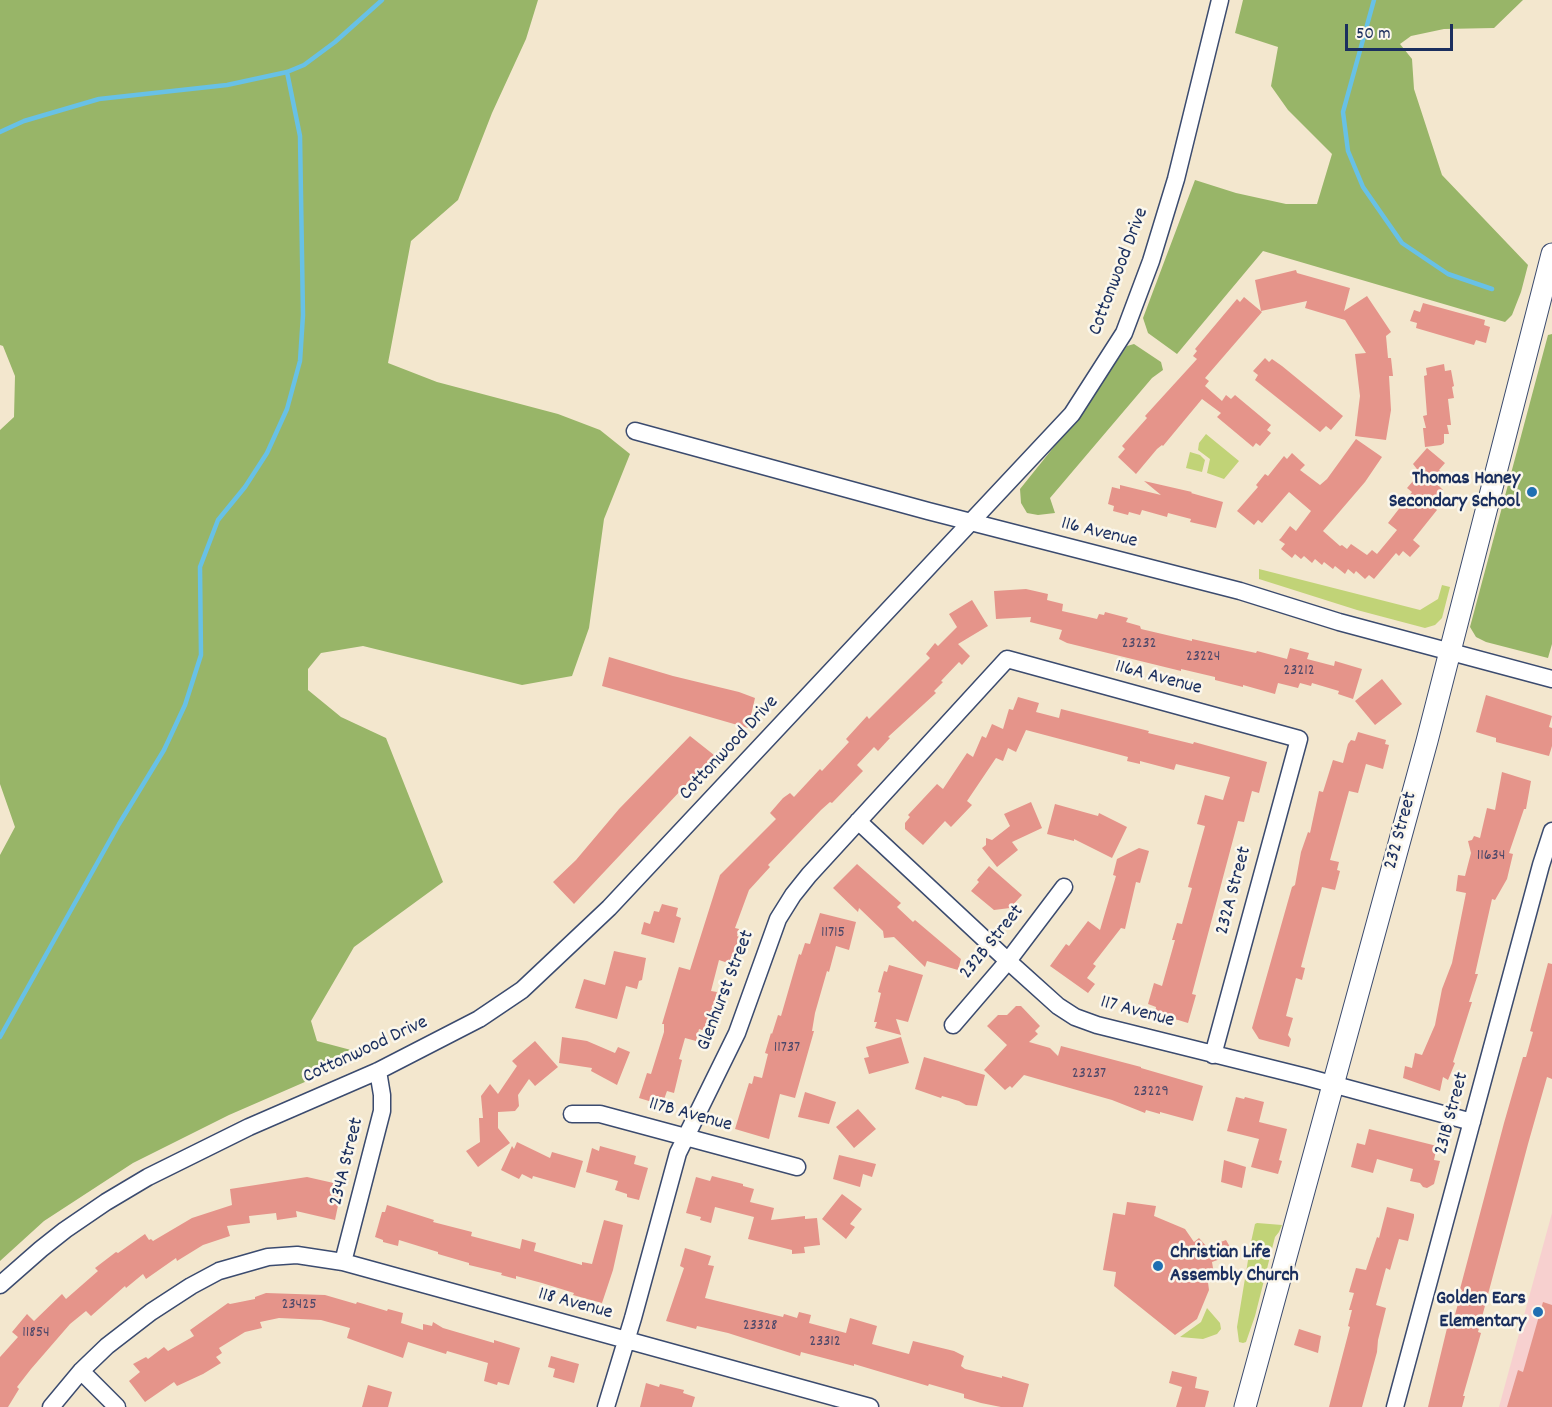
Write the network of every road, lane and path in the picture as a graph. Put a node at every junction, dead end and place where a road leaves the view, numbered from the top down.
1 (1220, 0) edge
2 (1552, 254) edge
3 (635, 431) dead end
4 (972, 522) junction
5 (1450, 652) junction
6 (1007, 659) joint
7 (1552, 679) edge
8 (1299, 739) joint
9 (858, 821) junction
10 (1552, 831) edge
11 (1064, 887) dead end
12 (1008, 961) junction
13 (953, 1025) dead end
14 (1213, 1055) junction
15 (378, 1071) junction
16 (1333, 1084) junction
17 (572, 1114) dead end
18 (1472, 1122) junction
19 (685, 1136) junction
20 (797, 1167) dead end
21 (343, 1262) junction
22 (0, 1285) edge
23 (625, 1341) junction
24 (81, 1371) junction
25 (51, 1407) edge
26 (117, 1407) edge
27 (606, 1407) edge
28 (870, 1407) edge
29 (1245, 1407) edge
30 (1395, 1407) edge

1 - 4 street, Cottonwood Drive
2 - 5 main road, 232 Street
3 - 4 street, 116 Avenue
4 - 5 street, 116 Avenue
4 - 15 street, Cottonwood Drive
5 - 7 street, 116 Avenue
5 - 16 main road, 232 Street
6 - 8 street, 116A Avenue
6 - 9 street, Glenhurst Street
8 - 14 street, 232A Street
9 - 12 street, 117 Avenue
9 - 19 street, Glenhurst Street
10 - 18 street, 231B Street
11 - 12 street, 232B Street
12 - 13 street, 232B Street
12 - 14 street, 117 Avenue
14 - 16 street, 117 Avenue
15 - 21 street, 234A Street
15 - 22 street, Cottonwood Drive
16 - 18 street, 117 Avenue
16 - 29 main road, 232 Street
17 - 19 street, 117B Avenue
18 - 30 street, 231B Street
19 - 20 street, 117B Avenue
19 - 23 street, Glenhurst Street
21 - 23 street, 118 Avenue
21 - 24 street, 118 Avenue
23 - 27 street, Glenhurst Street
23 - 28 street, 118 Avenue
24 - 25 street, 118 Avenue
24 - 26 street

